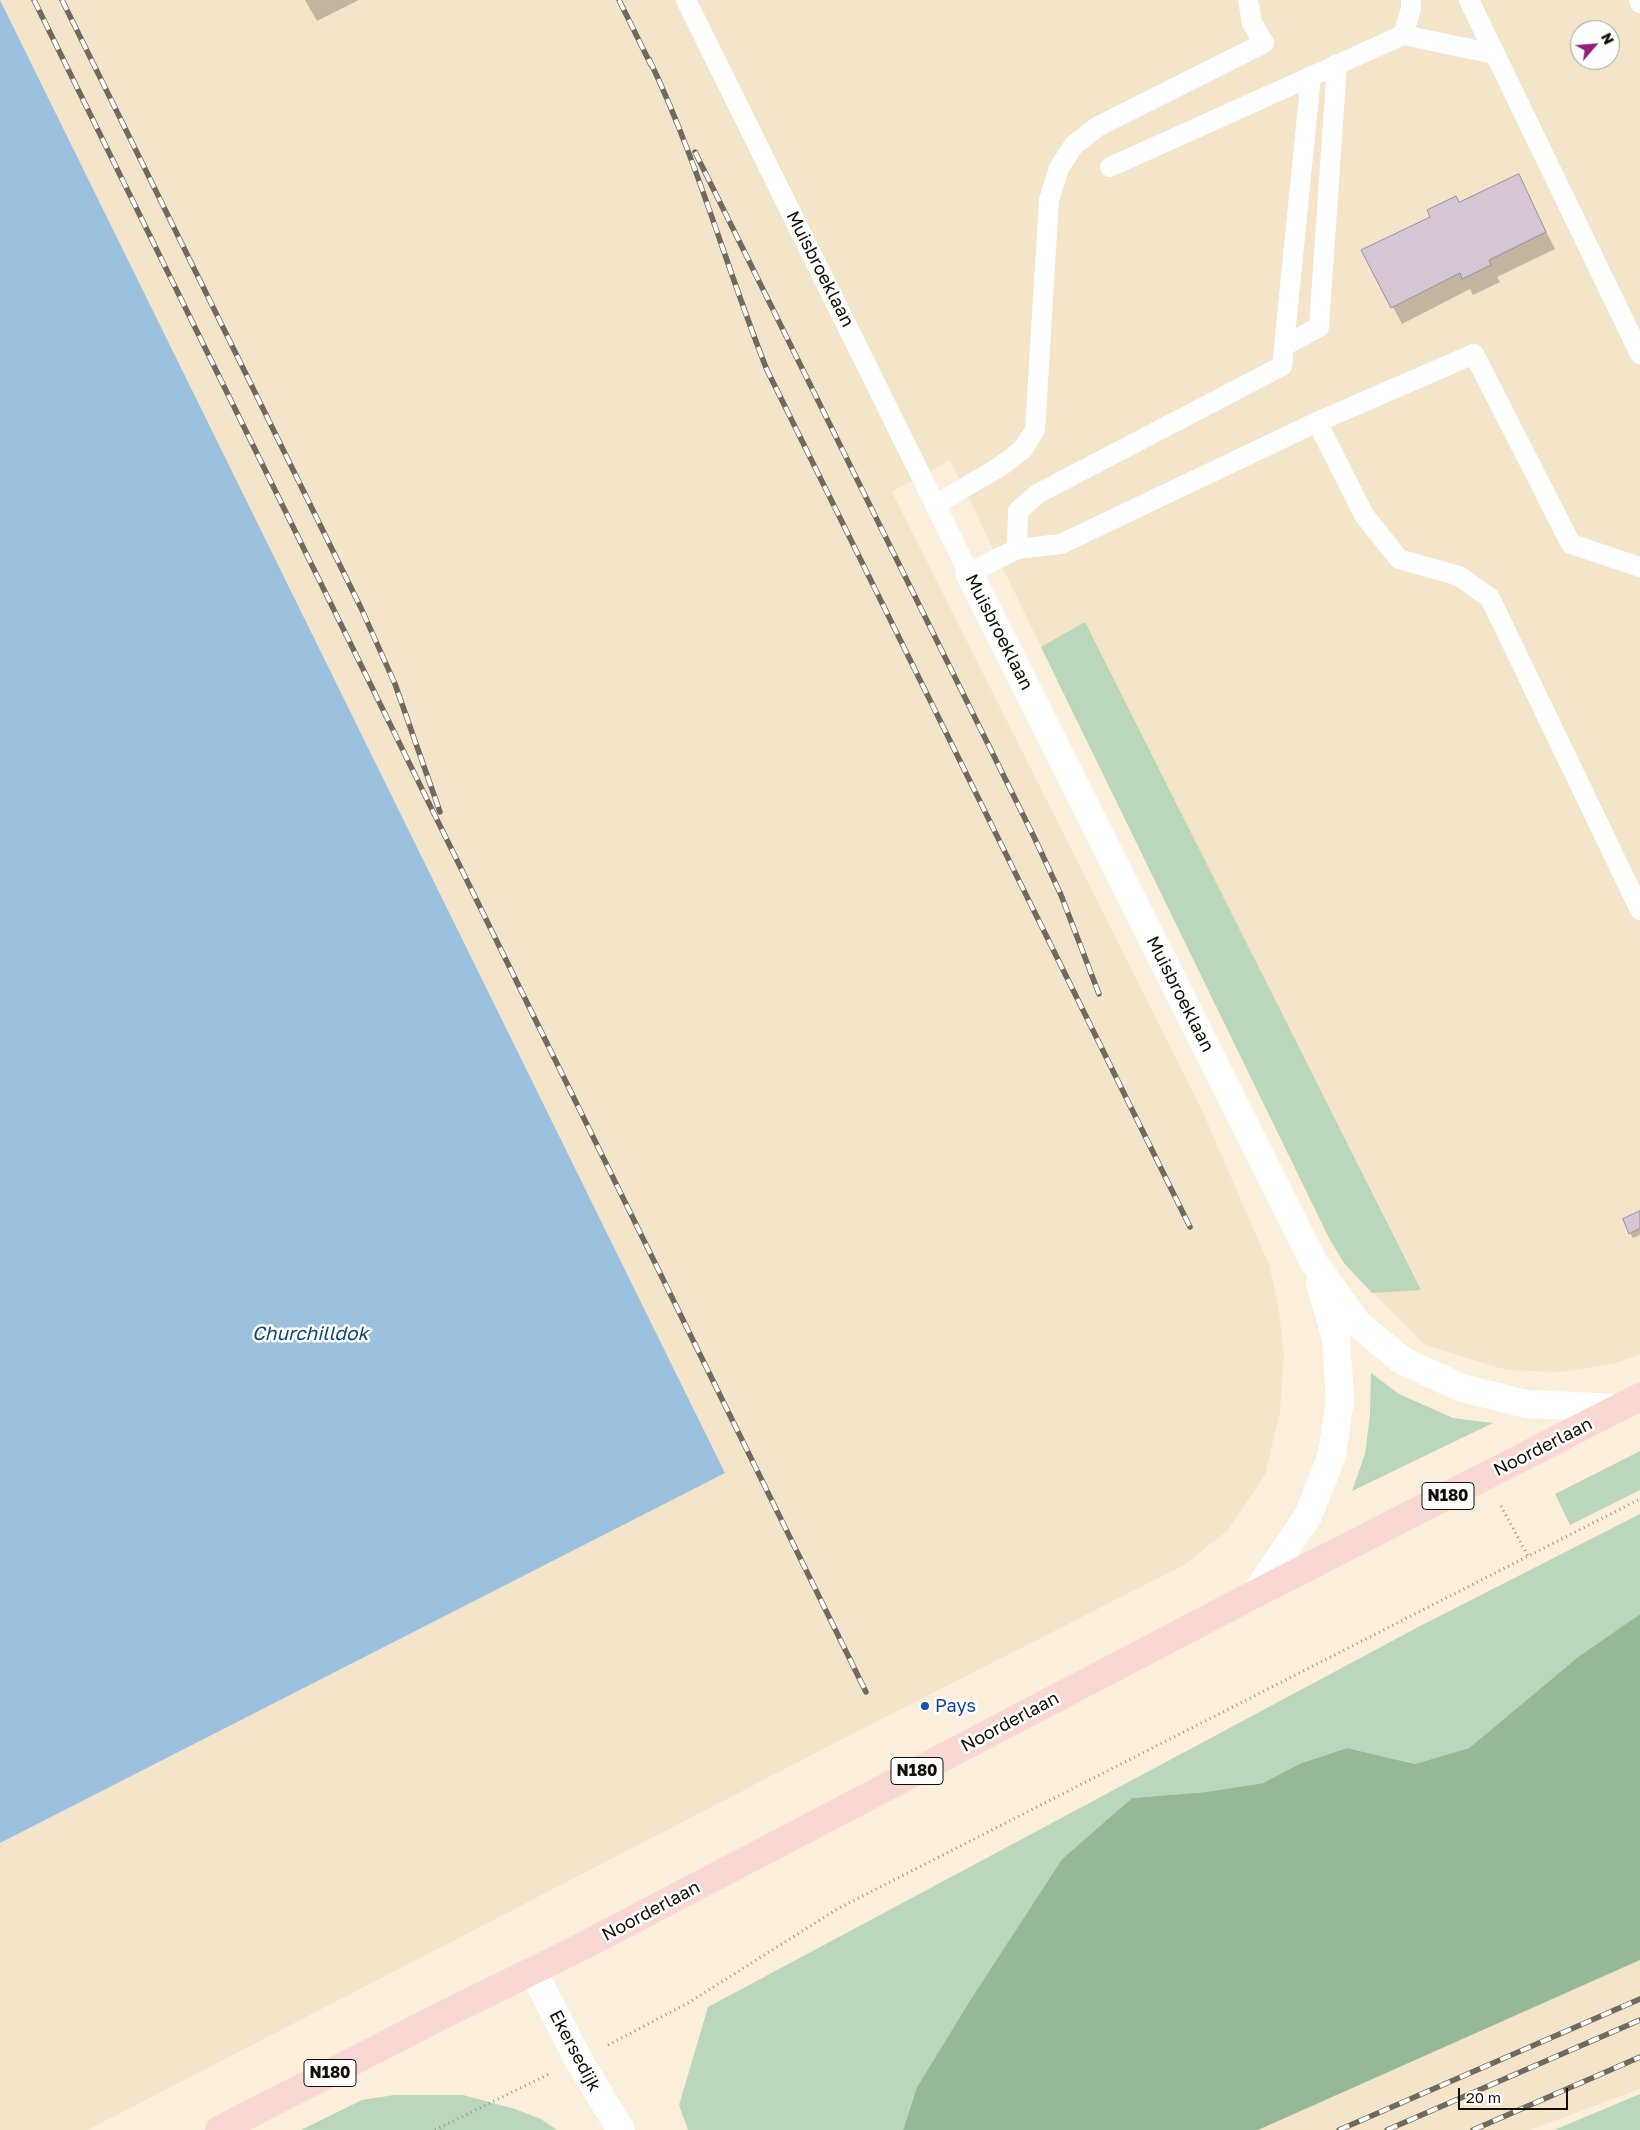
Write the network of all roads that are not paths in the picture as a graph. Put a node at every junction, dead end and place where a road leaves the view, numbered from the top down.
1 (686, 0) edge
2 (1248, 0) edge
3 (1411, 0) edge
4 (1469, 0) edge
5 (1403, 35) junction
6 (1495, 54) junction
7 (1337, 64) junction
8 (1310, 76) junction
9 (1110, 167) dead end
10 (1284, 346) junction
11 (1640, 354) edge
12 (1317, 422) junction
13 (936, 505) junction
14 (1017, 549) junction
15 (1640, 568) edge
16 (969, 573) junction
17 (1640, 910) edge
18 (1314, 1263) junction
19 (1629, 1403) edge
20 (1255, 1594) junction
21 (533, 1971) junction
22 (219, 2130) edge
23 (621, 2130) edge

1 - 13 lane, Muisbroeklaan
2 - 13 lane
3 - 5 lane
4 - 6 lane
5 - 6 lane
5 - 7 lane
6 - 11 lane
7 - 8 lane
7 - 10 lane
8 - 9 lane
8 - 10 lane
10 - 14 lane
12 - 14 lane
12 - 15 lane
12 - 17 lane
13 - 16 lane, Muisbroeklaan
14 - 16 lane
16 - 18 street, Muisbroeklaan
18 - 19 street, Muisbroeklaan
18 - 20 street, Muisbroeklaan
19 - 20 main road, Noorderlaan / N180
20 - 21 main road, Noorderlaan / N180
21 - 22 main road, Noorderlaan / N180
21 - 23 street, Ekersedijk

